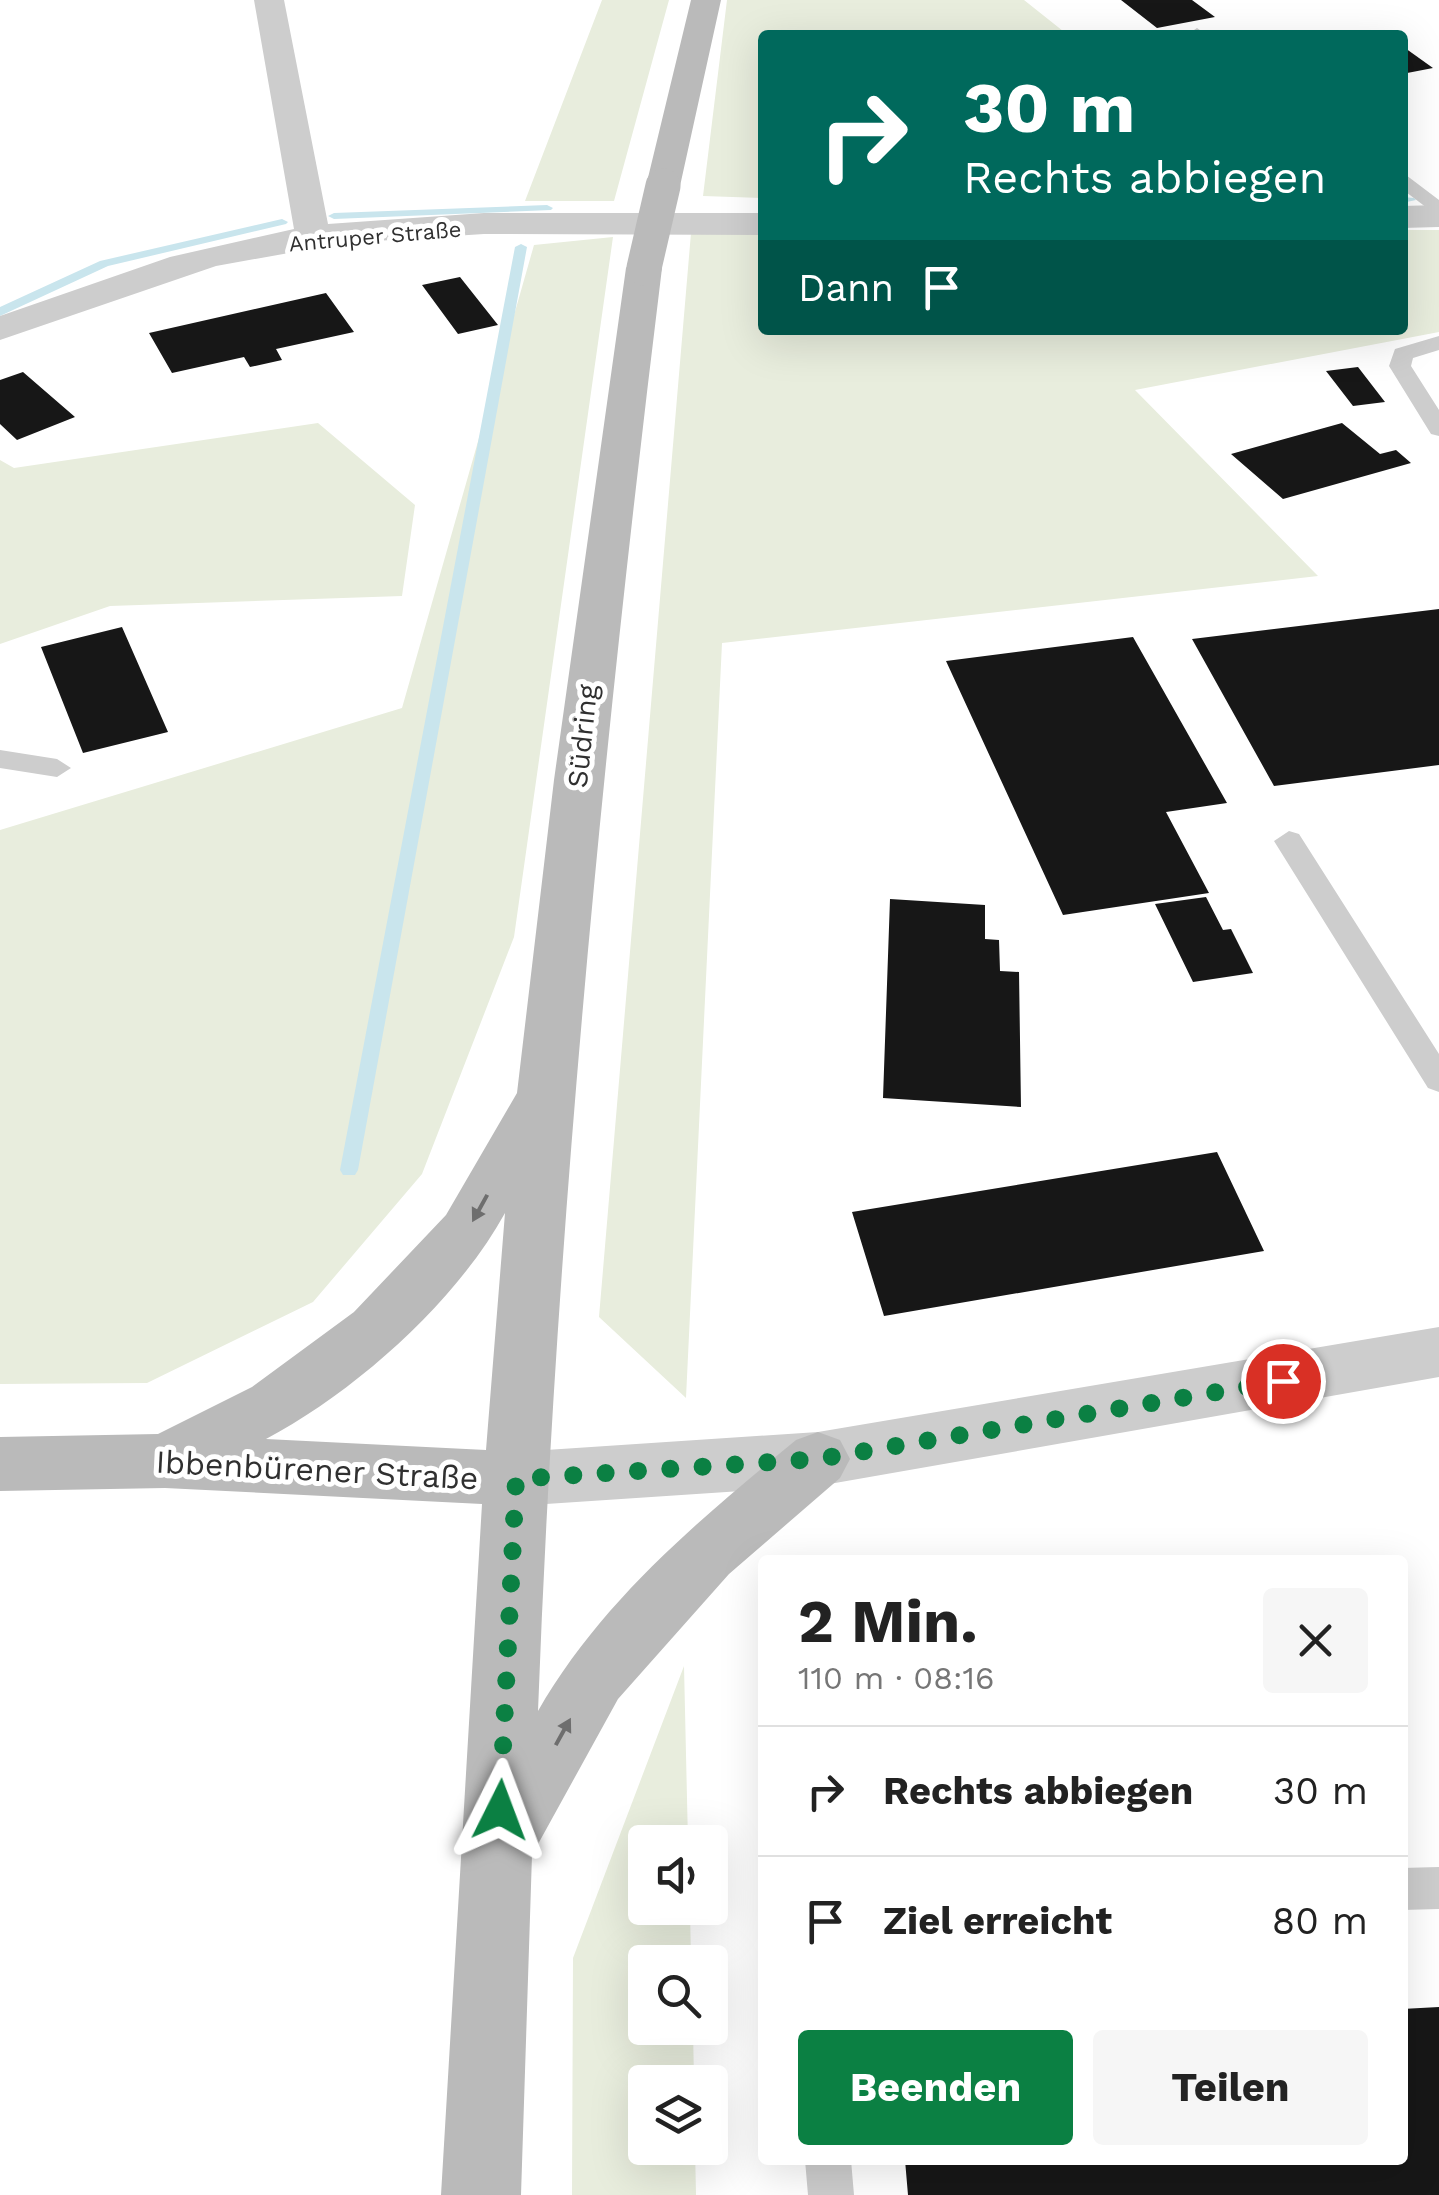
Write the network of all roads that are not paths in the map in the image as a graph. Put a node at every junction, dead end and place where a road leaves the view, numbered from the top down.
1 (269, 0) edge
2 (706, 0) edge
3 (1408, 184) edge
4 (1439, 214) edge
5 (1408, 217) edge
6 (758, 224) edge
7 (313, 238) junction
8 (0, 329) edge
9 (1439, 343) edge
10 (1439, 429) edge
11 (0, 759) edge
12 (57, 768) dead end
13 (1289, 841) dead end
14 (1439, 1080) edge
15 (544, 1092) junction
16 (1439, 1352) edge
17 (818, 1459) junction
18 (165, 1461) junction
19 (0, 1464) edge
20 (516, 1479) junction
21 (498, 1848) junction
22 (1408, 1888) edge
23 (1439, 1888) edge
24 (828, 2165) edge
25 (480, 2195) edge
26 (831, 2195) edge

1 - 7 street
2 - 15 main road, Südring, bridge
3 - 4 lane
4 - 5 street
6 - 7 street, Antruper Straße
7 - 8 street, Antruper Straße
9 - 10 lane
11 - 12 lane
13 - 14 lane
15 -> 18 main road
15 - 20 main road, Südring
16 - 17 street
17 - 20 street
21 -> 17 main road
18 - 19 main road, Ibbenbürener Straße
18 - 20 main road, Ibbenbürener Straße
20 - 21 main road, Ibbenbürener Straße
21 - 25 main road, Ibbenbürener Straße
22 - 23 lane
24 - 26 lane

